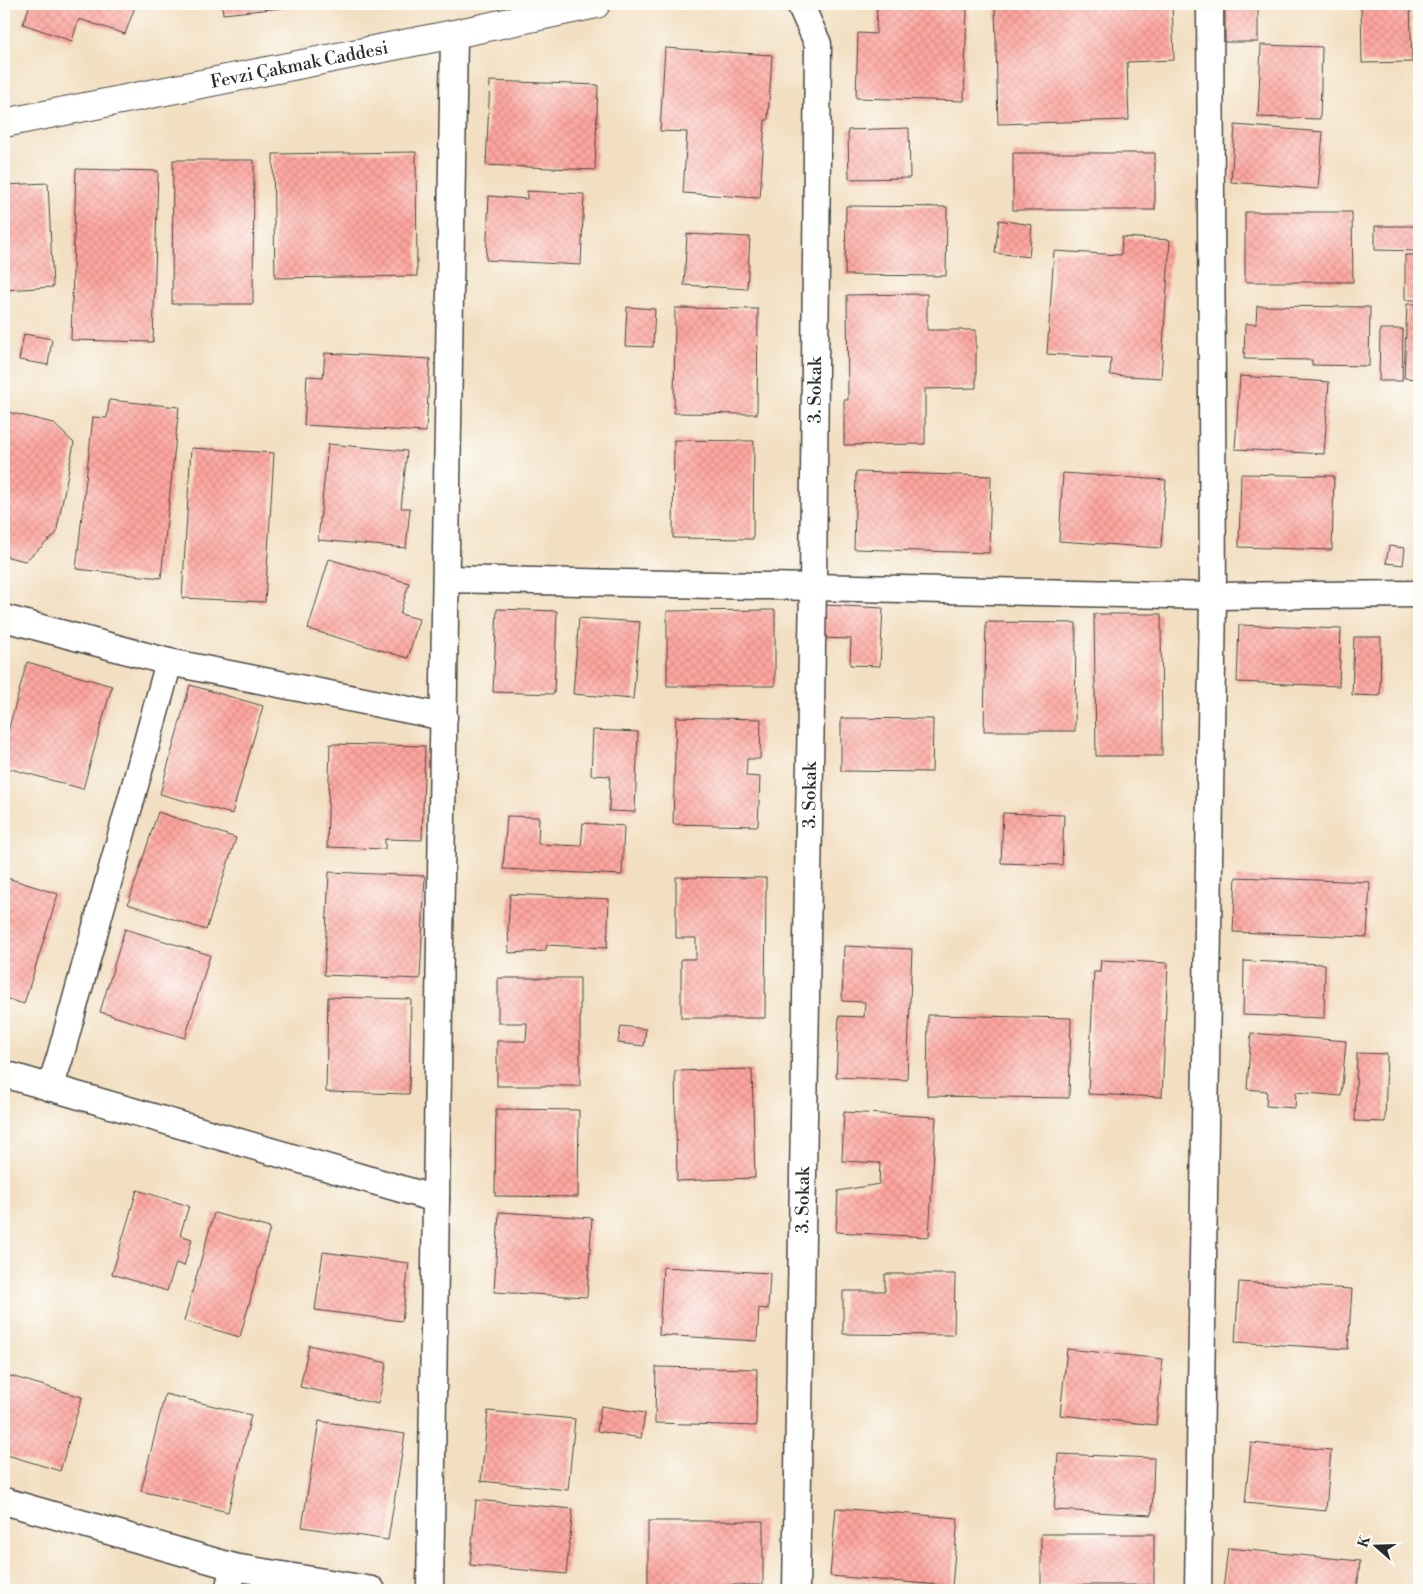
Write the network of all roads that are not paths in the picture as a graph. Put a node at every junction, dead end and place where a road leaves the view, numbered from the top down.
1 (596, 4) edge
2 (800, 4) edge
3 (1210, 4) edge
4 (454, 34) junction
5 (4, 123) edge
6 (446, 579) junction
7 (813, 586) junction
8 (1419, 594) edge
9 (1213, 596) junction
10 (4, 618) edge
11 (169, 662) junction
12 (444, 717) junction
13 (4, 1074) edge
14 (50, 1088) junction
15 (436, 1199) junction
16 (4, 1501) edge
17 (231, 1579) edge
18 (372, 1590) edge
19 (430, 1590) edge
20 (796, 1590) edge
21 (1198, 1590) edge

1 - 4 street, Fevzi Çakmak Caddesi
2 - 7 street, 3. Sokak
3 - 9 street
4 - 5 street, Fevzi Çakmak Caddesi
4 - 6 street
6 - 7 street
6 - 12 street
7 - 9 street
7 - 20 street, 3. Sokak
8 - 9 street
9 - 21 street
10 - 11 street
11 - 12 street
11 - 14 street
12 - 15 street
13 - 14 street
14 - 15 street
15 - 19 street
16 - 17 street
17 - 18 street

